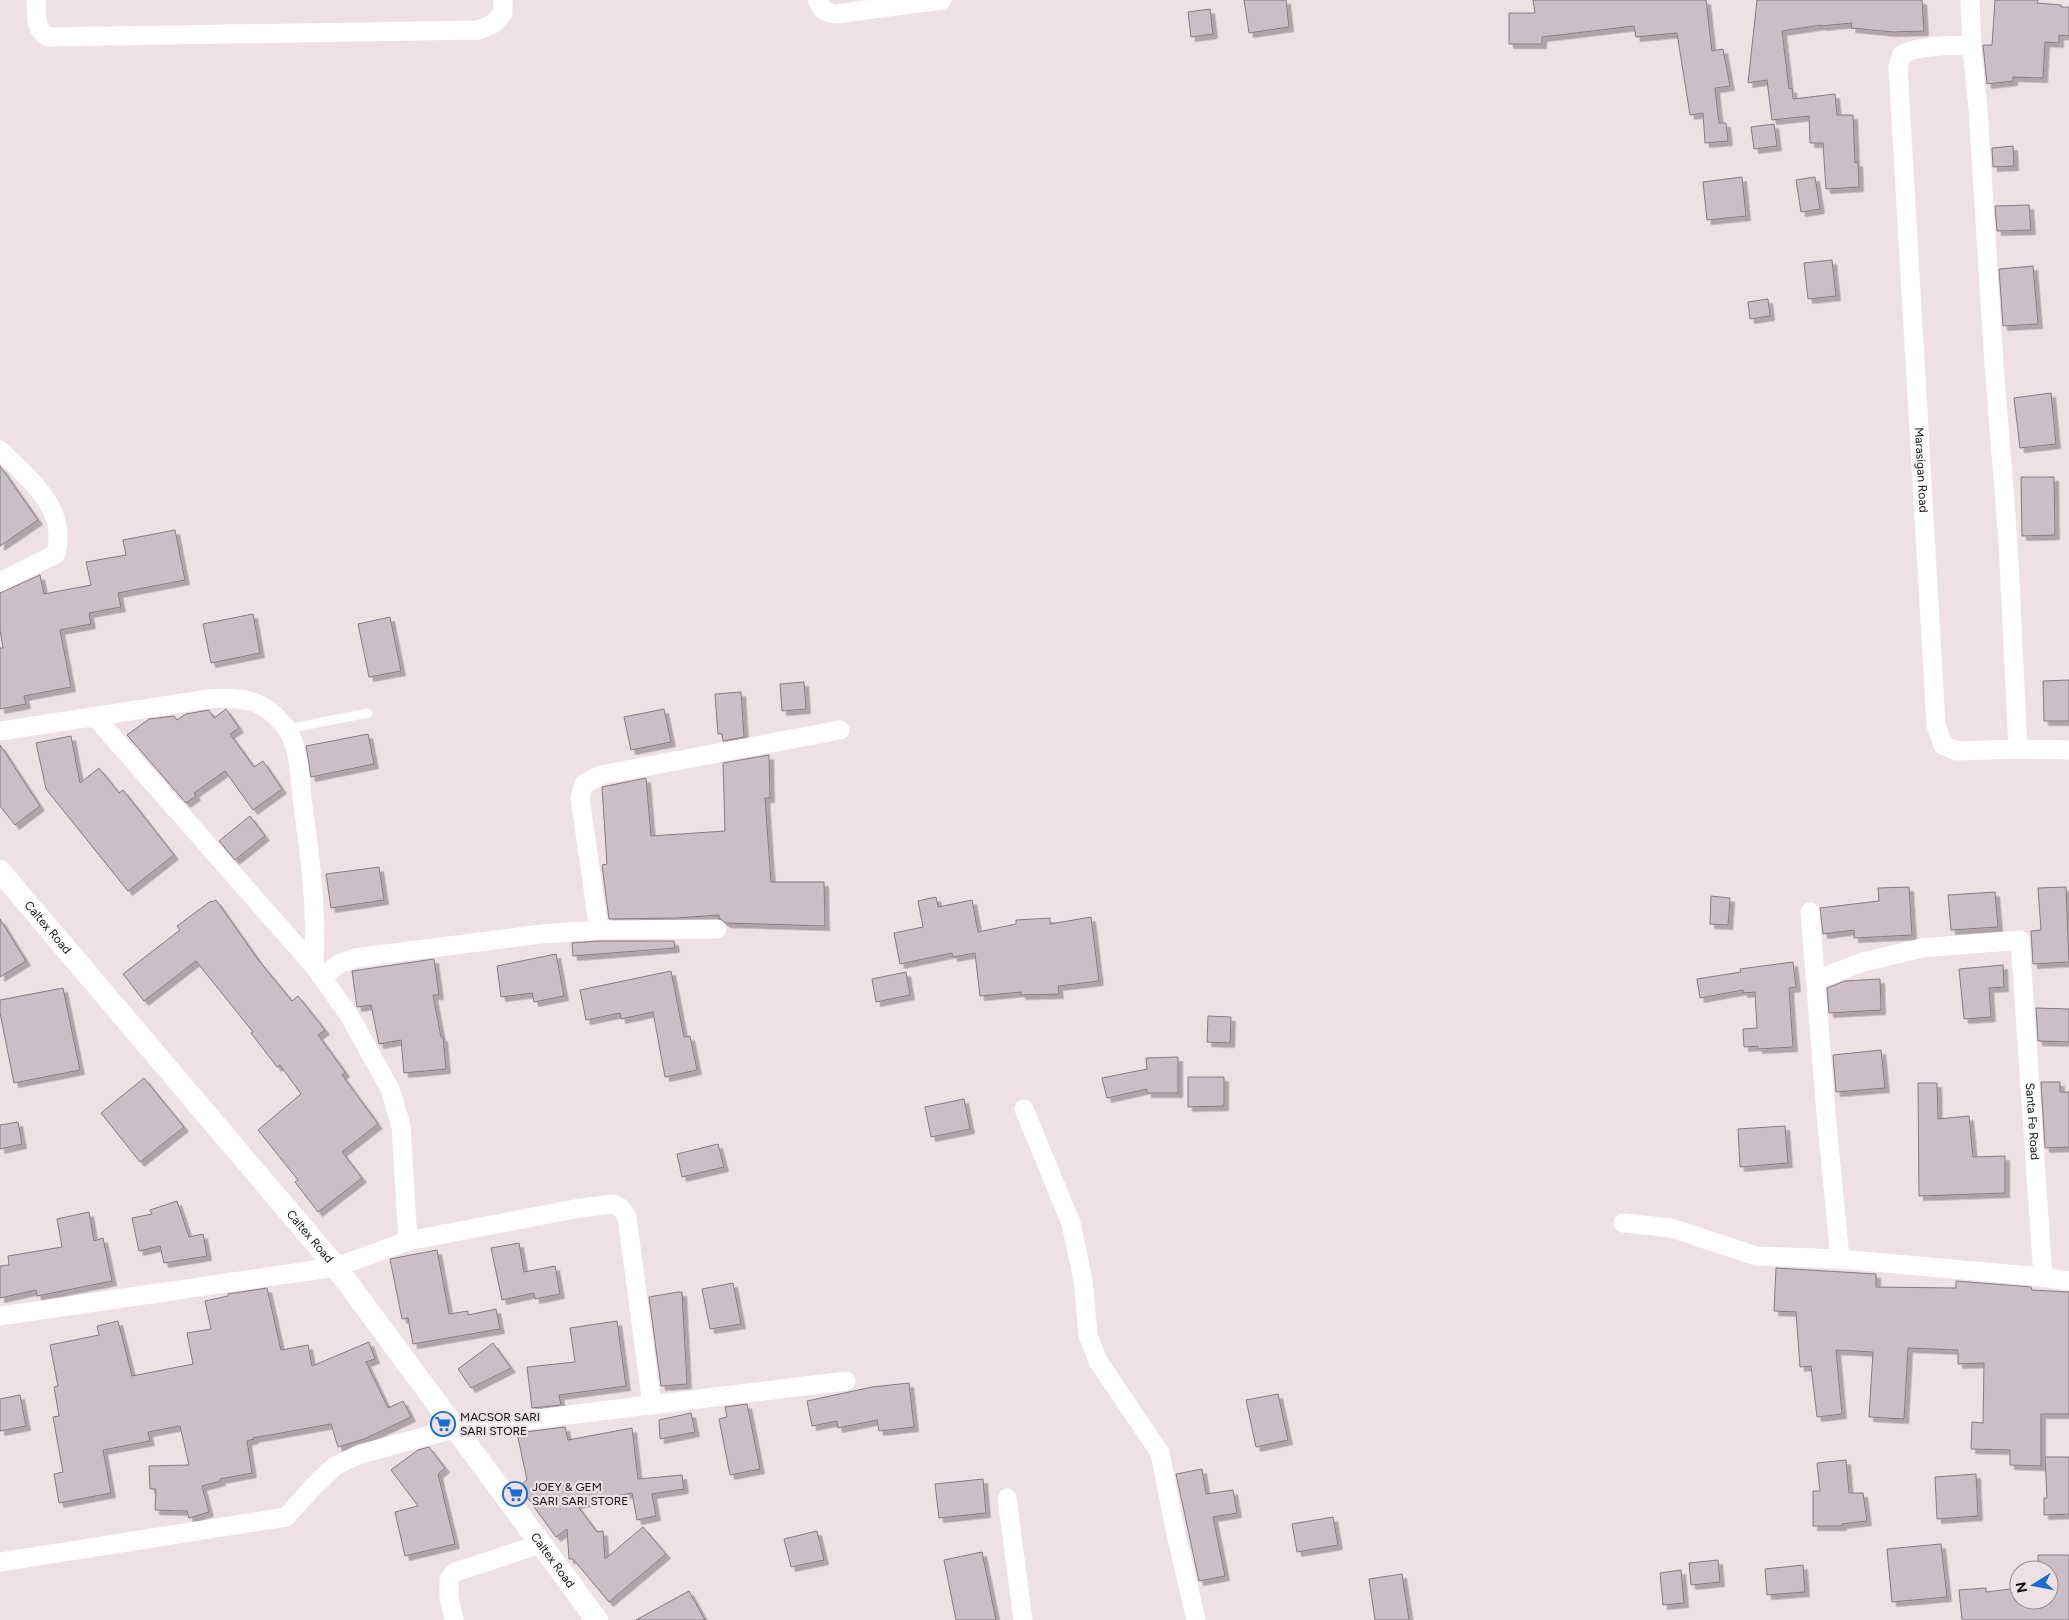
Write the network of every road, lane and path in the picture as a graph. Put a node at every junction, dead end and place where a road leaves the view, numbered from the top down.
1 (36, 0) edge
2 (502, 0) edge
3 (817, 0) edge
4 (942, 0) edge
5 (1970, 0) edge
6 (1972, 48) junction
7 (0, 450) edge
8 (0, 582) edge
9 (368, 713) dead end
10 (96, 718) junction
11 (287, 729) junction
12 (840, 730) dead end
13 (0, 732) edge
14 (2018, 749) junction
15 (2069, 750) edge
16 (1, 873) edge
17 (1810, 912) dead end
18 (718, 929) dead end
19 (599, 930) junction
20 (318, 971) junction
21 (1816, 980) junction
22 (1024, 1109) dead end
23 (1623, 1223) dead end
24 (408, 1241) junction
25 (1840, 1259) junction
26 (336, 1267) junction
27 (2043, 1277) junction
28 (2069, 1281) edge
29 (0, 1316) edge
30 (846, 1381) dead end
31 (652, 1405) junction
32 (454, 1429) junction
33 (1007, 1498) dead end
34 (540, 1544) junction
35 (0, 1562) edge
36 (454, 1620) edge
37 (597, 1620) edge
38 (1024, 1620) edge
39 (1196, 1620) edge

1 - 2 street
3 - 4 street
5 - 6 street
6 - 14 street
6 - 14 street, Marasigan Road
7 - 8 street
9 - 11 lane
10 - 11 street
10 - 13 street
10 - 20 street
11 - 20 street
12 - 19 street
14 - 15 street, Marasigan Road
16 - 26 street, Caltex Road
17 - 21 street
18 - 19 street
19 - 20 street
20 - 24 street
21 - 25 street
21 - 27 street, Santa Fe Road
22 - 39 street
23 - 25 street
24 - 26 street
24 - 31 street
25 - 27 street
26 - 29 street
26 - 32 street, Caltex Road
27 - 28 street
30 - 31 street
31 - 32 street
32 - 34 street, Caltex Road
32 - 35 street
33 - 38 street
34 - 36 street
34 - 37 street, Caltex Road

